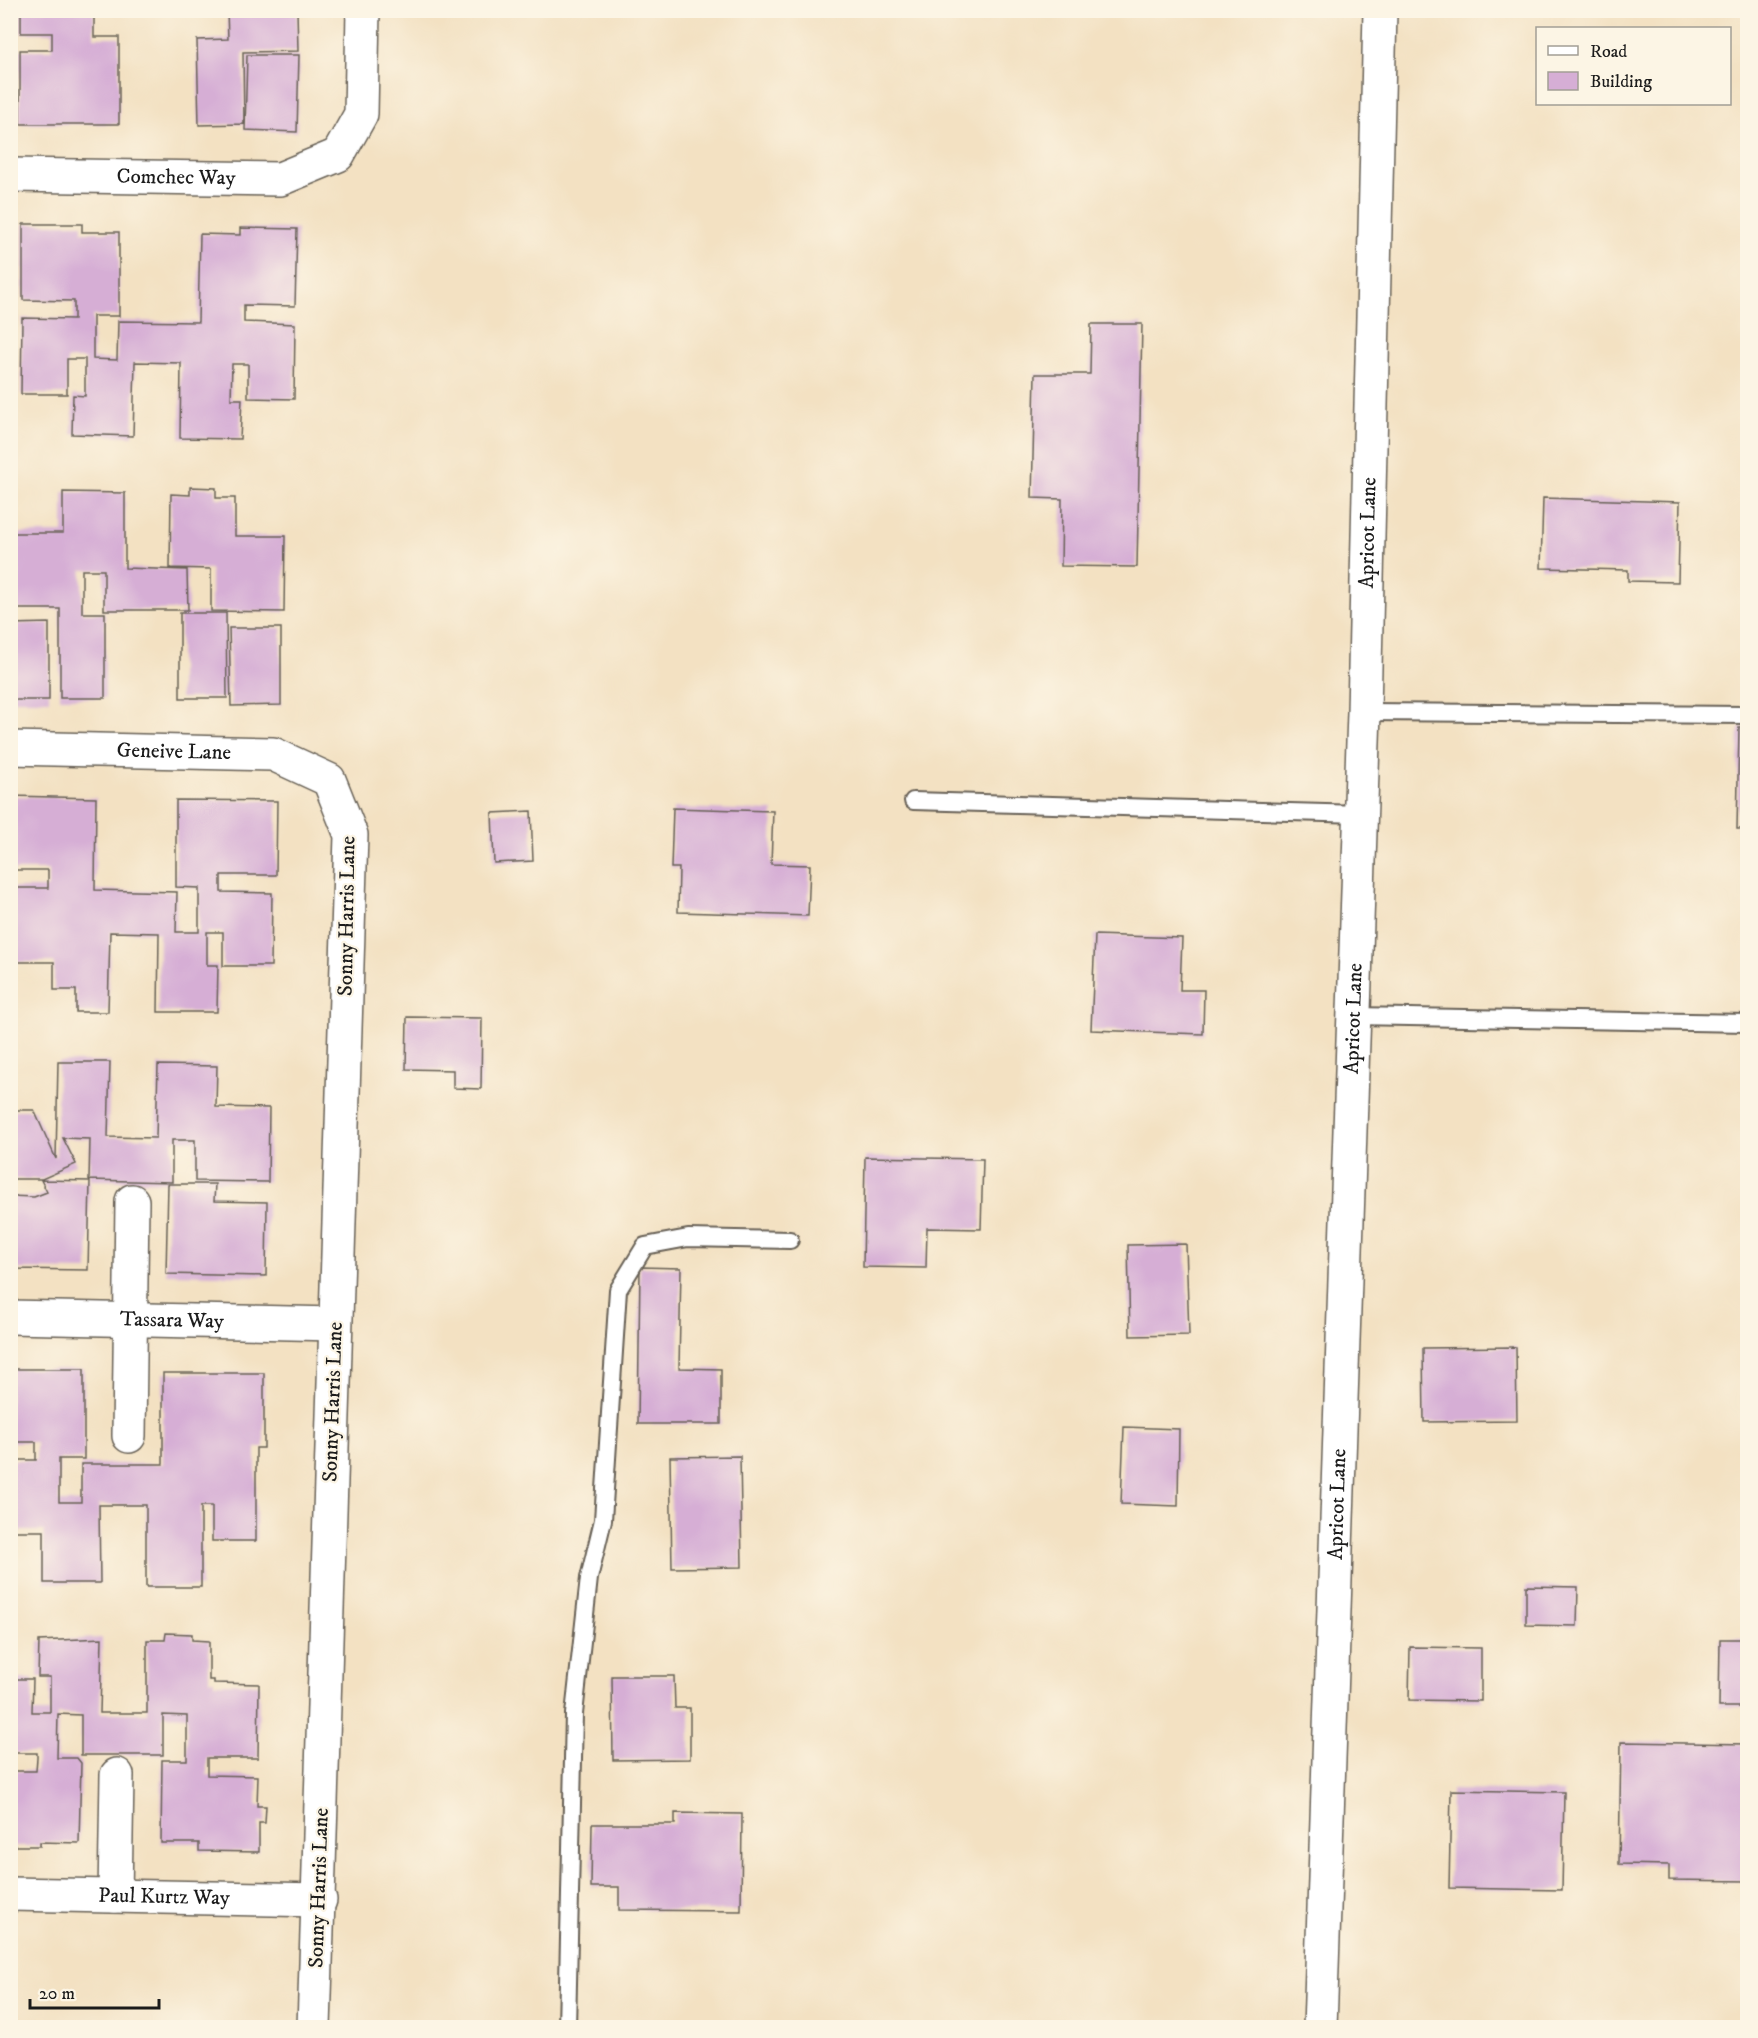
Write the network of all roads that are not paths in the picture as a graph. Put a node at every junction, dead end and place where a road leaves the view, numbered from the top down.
1 (363, 10) edge
2 (1380, 10) edge
3 (10, 175) edge
4 (1364, 712) junction
5 (1748, 715) edge
6 (10, 748) edge
7 (329, 780) joint
8 (913, 801) dead end
9 (1361, 814) junction
10 (1354, 1016) junction
11 (1748, 1023) edge
12 (132, 1201) dead end
13 (790, 1240) dead end
14 (10, 1317) edge
15 (130, 1319) junction
16 (335, 1324) junction
17 (129, 1436) dead end
18 (117, 1775) dead end
19 (10, 1894) edge
20 (115, 1896) junction
21 (320, 1900) junction
22 (314, 2028) edge
23 (567, 2028) edge
24 (1320, 2028) edge

1 - 3 street, Comchec Way
2 - 4 street, Apricot Lane
4 - 5 lane
4 - 9 street, Apricot Lane
6 - 7 street, Geneive Lane
7 - 16 street, Sonny Harris Lane
8 - 9 lane
9 - 10 street, Apricot Lane
10 - 11 lane
10 - 24 street, Apricot Lane
12 - 15 street
13 - 23 lane
14 - 15 street, Tassara Way
15 - 16 street, Tassara Way
15 - 17 street
16 - 21 street, Sonny Harris Lane
18 - 20 street
19 - 20 street, Paul Kurtz Way
20 - 21 street, Paul Kurtz Way
21 - 22 street, Sonny Harris Lane

